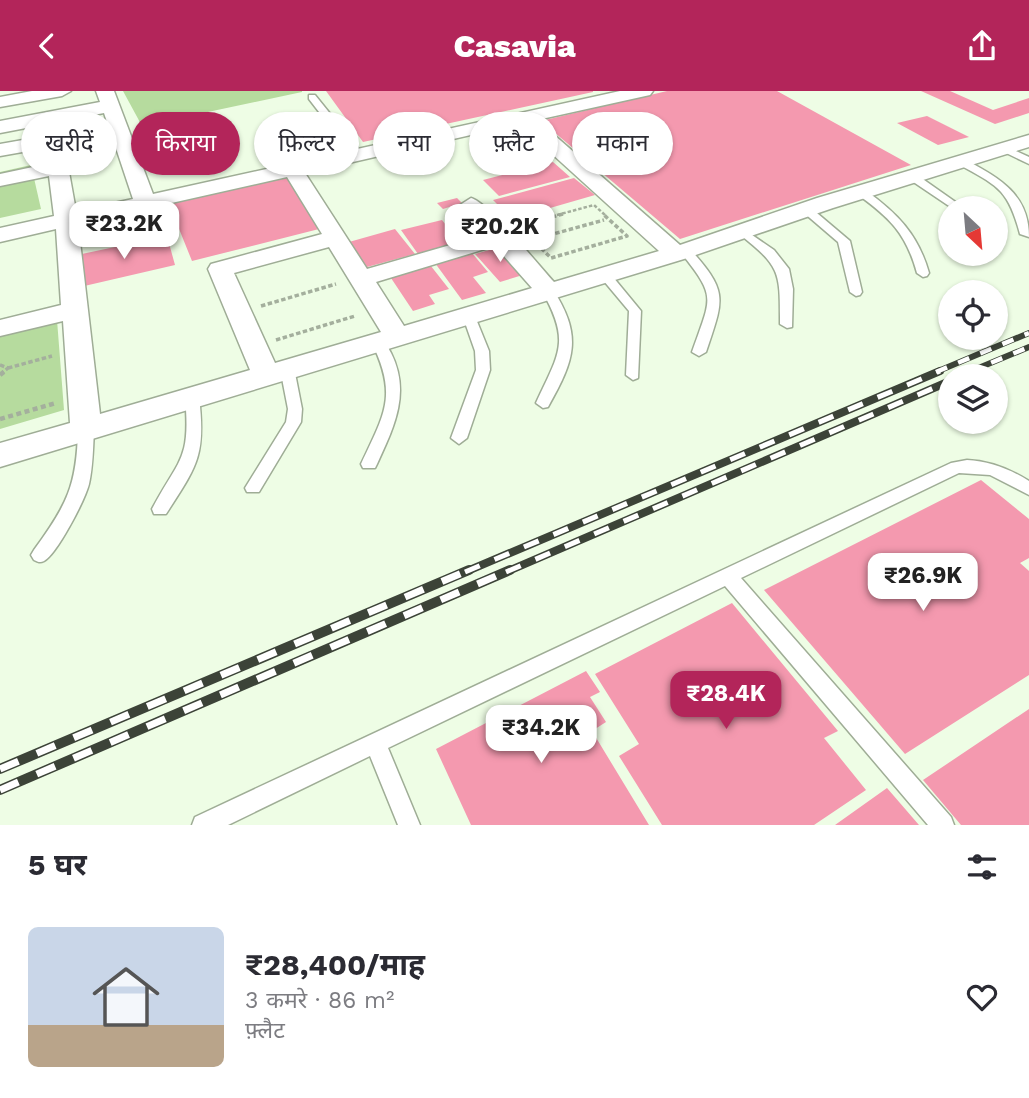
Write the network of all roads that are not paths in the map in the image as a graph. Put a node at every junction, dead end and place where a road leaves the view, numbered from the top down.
1 (62, 91) edge
2 (644, 91) edge
3 (615, 94) edge
4 (312, 97) dead end
5 (108, 99) edge
6 (0, 102) edge
7 (324, 112) edge
8 (546, 112) edge
9 (0, 127) edge
10 (118, 129) joint
11 (469, 130) edge
12 (1017, 145) edge
13 (21, 146) edge
14 (558, 148) edge
15 (0, 150) edge
16 (359, 153) edge
17 (1029, 161) edge
18 (962, 162) junction
19 (24, 175) edge
20 (59, 175) edge
21 (264, 175) edge
22 (296, 175) edge
23 (913, 177) junction
24 (0, 180) edge
25 (861, 193) junction
26 (941, 196) edge
27 (145, 201) junction
28 (471, 205) dead end
29 (807, 209) junction
30 (66, 219) junction
31 (742, 231) junction
32 (1026, 234) dead end
33 (0, 235) edge
34 (502, 237) junction
35 (335, 238) junction
36 (680, 252) junction
37 (923, 273) dead end
38 (604, 274) junction
39 (350, 281) junction
40 (548, 291) junction
41 (856, 292) dead end
42 (75, 310) junction
43 (468, 314) junction
44 (787, 324) dead end
45 (0, 328) edge
46 (387, 338) junction
47 (699, 352) dead end
48 (277, 371) junction
49 (633, 375) dead end
50 (192, 397) junction
51 (543, 403) dead end
52 (86, 429) junction
53 (459, 438) dead end
54 (0, 455) edge
55 (369, 464) dead end
56 (253, 488) dead end
57 (1029, 489) edge
58 (160, 509) dead end
59 (40, 555) dead end
60 (728, 576) junction
61 (375, 742) junction
62 (203, 825) edge
63 (409, 825) edge
64 (943, 825) edge

1 - 6 street
2 - 3 street
3 - 8 street
4 - 7 lane
5 - 9 street
5 - 10 street
10 - 27 street
11 - 16 street
12 - 17 lane
12 - 18 street
13 - 15 street
14 - 36 street
18 - 23 street
18 - 32 lane
19 - 24 street
20 - 30 street
21 - 27 street
22 - 35 street
23 - 25 street
23 - 26 lane
25 - 29 street
25 - 37 lane
27 - 30 street
28 - 34 street
29 - 31 street
29 - 41 lane
30 - 33 street
30 - 42 street
31 - 36 street
31 - 44 lane
34 - 39 street
34 - 40 street
35 - 39 street
35 - 48 street
36 - 38 street
36 - 47 lane
38 - 40 street
38 - 49 lane
39 - 46 street
40 - 43 street
40 - 51 lane
42 - 45 street
42 - 52 street
43 - 46 street
43 - 53 lane
46 - 48 street
46 - 55 lane
48 - 50 street
48 - 56 lane
50 - 52 street
50 - 58 lane
52 - 54 street
52 - 59 lane
57 - 60 lane
60 - 61 lane
60 - 64 lane
61 - 62 lane
61 - 63 lane

